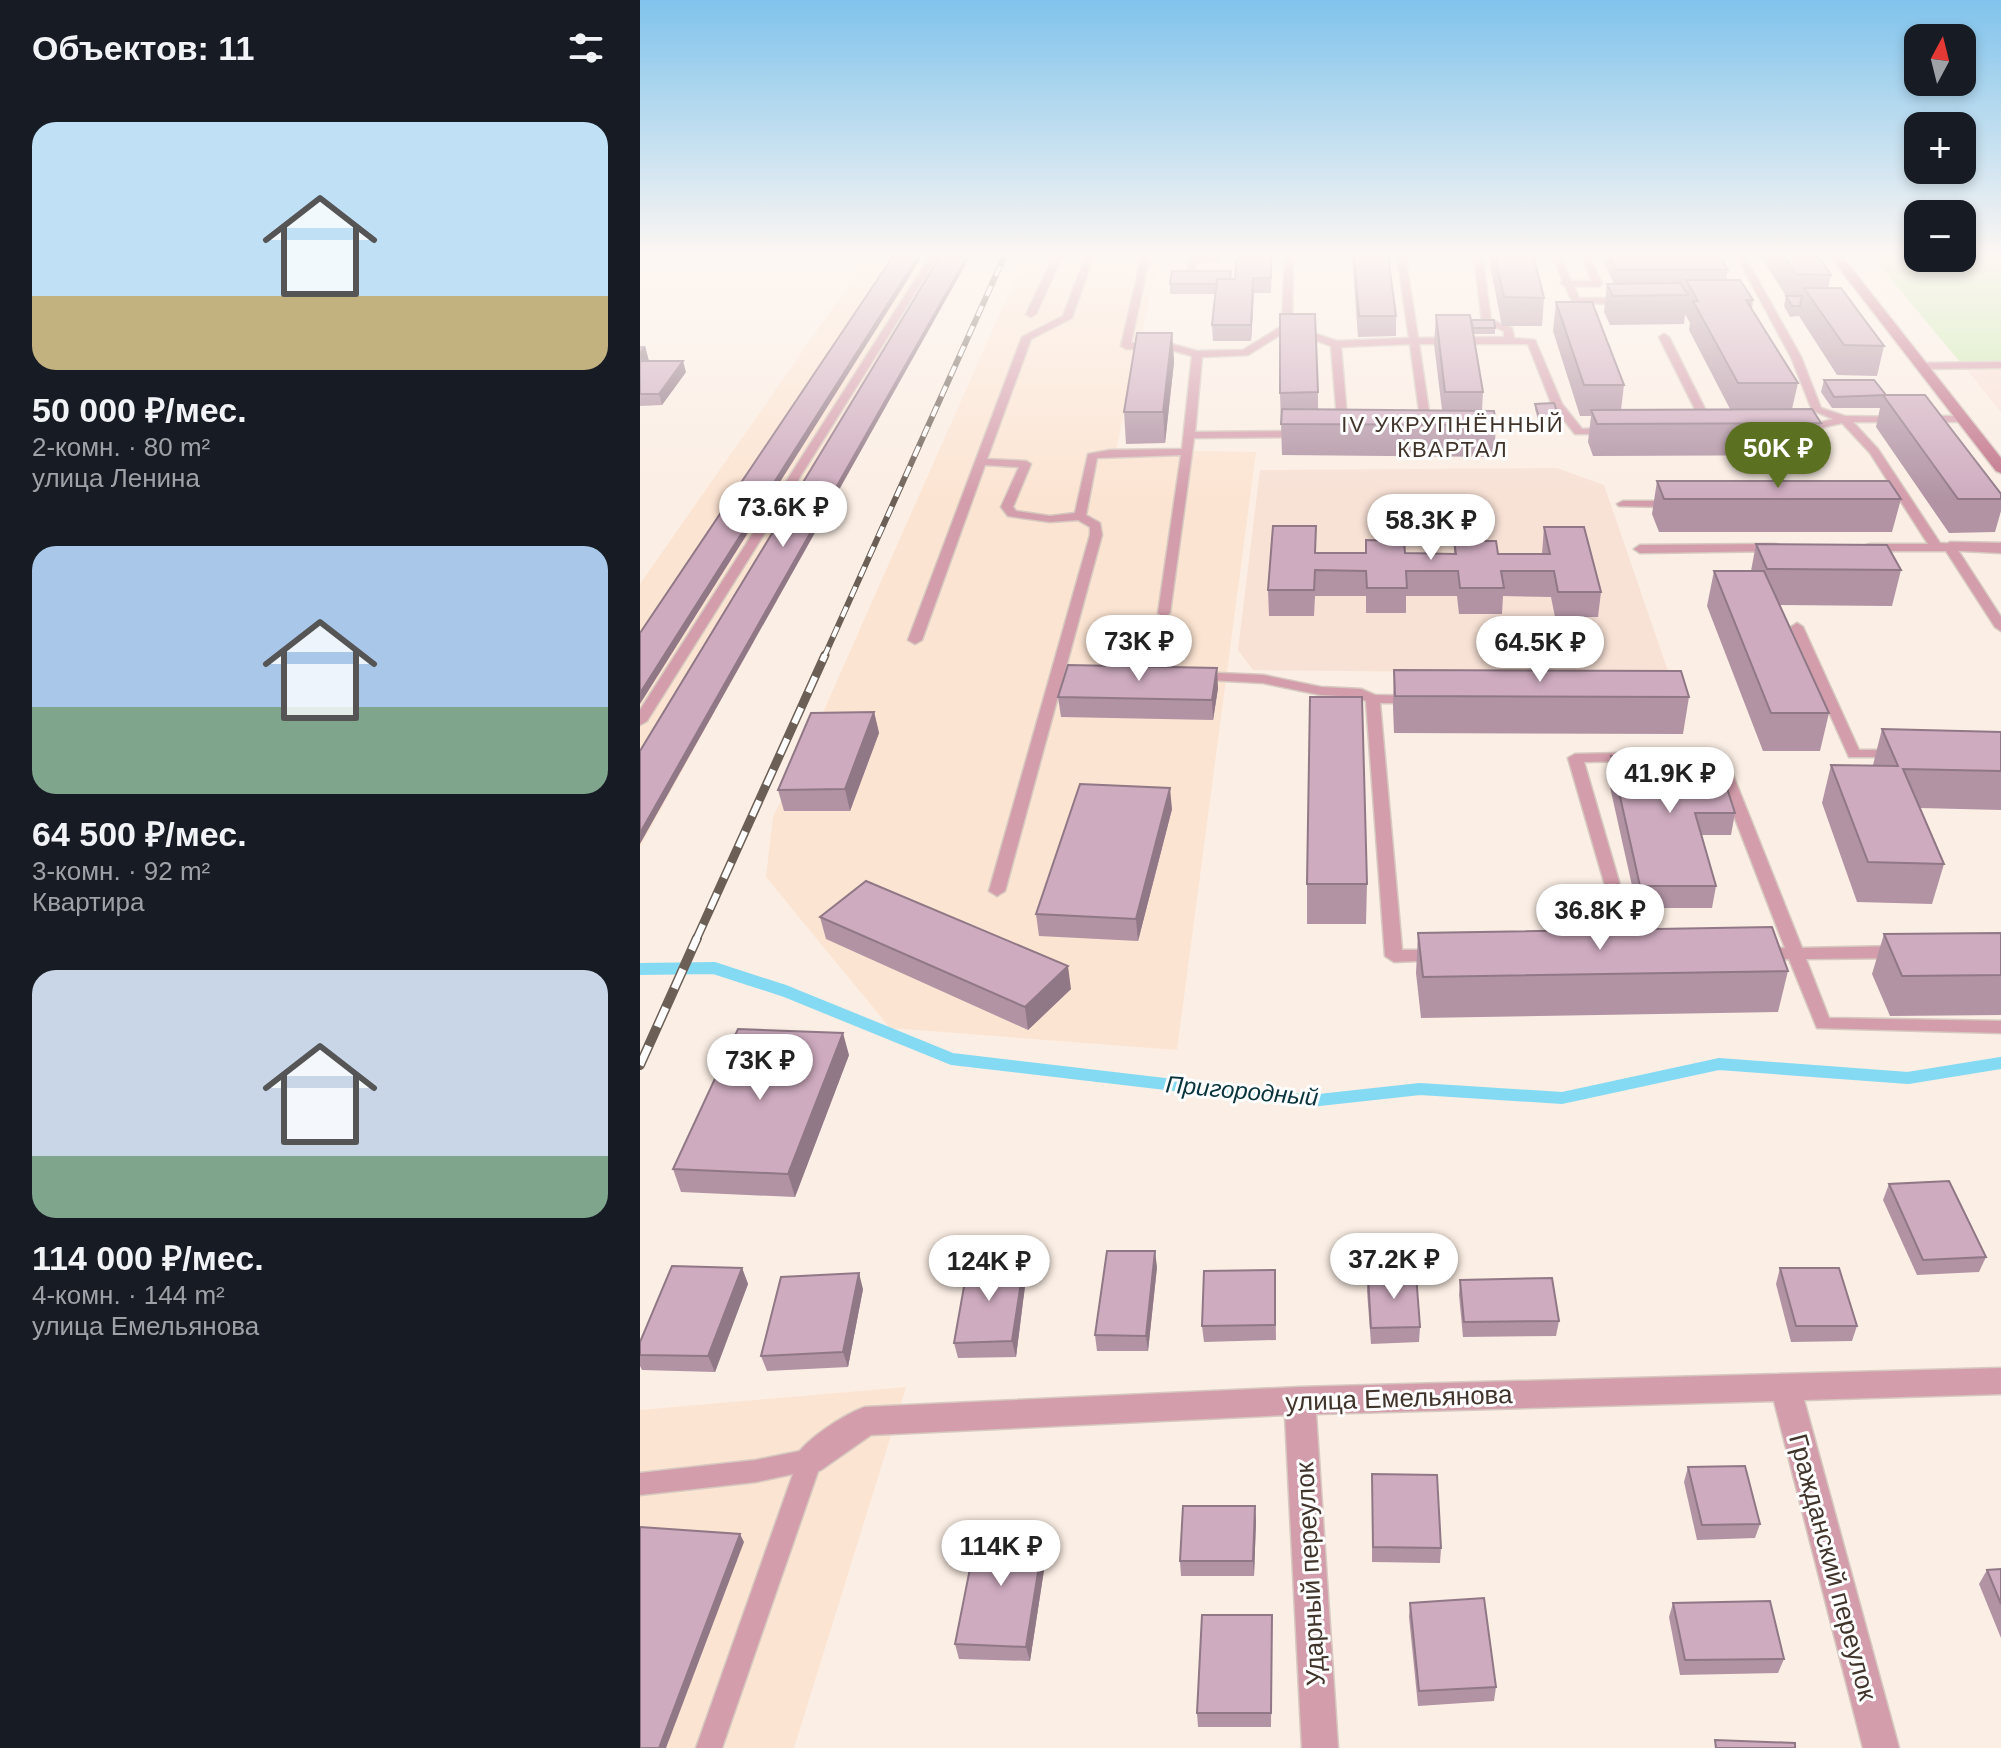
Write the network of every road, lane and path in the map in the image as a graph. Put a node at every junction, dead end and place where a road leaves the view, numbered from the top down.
1 (883, 337) edge
2 (1028, 337) edge
3 (1128, 337) edge
4 (1272, 337) edge
5 (1315, 337) edge
6 (1413, 337) edge
7 (1509, 337) edge
8 (1664, 337) edge
9 (1785, 337) edge
10 (1898, 337) edge
11 (1509, 340) junction
12 (1414, 341) junction
13 (1336, 344) junction
14 (1197, 354) junction
15 (2001, 365) edge
16 (1921, 366) junction
17 (1844, 419) junction
18 (1963, 419) junction
19 (1696, 430) edge
20 (1711, 430) junction
21 (1725, 430) edge
22 (1623, 431) edge
23 (1780, 431) edge
24 (1313, 434) edge
25 (1328, 434) edge
26 (1343, 434) junction
27 (1357, 434) edge
28 (1413, 434) edge
29 (1189, 435) junction
30 (1187, 452) junction
31 (980, 462) junction
32 (2001, 468) edge
33 (1890, 503) edge
34 (1906, 503) junction
35 (1623, 504) dead end
36 (1686, 504) edge
37 (1080, 516) junction
38 (1943, 547) junction
39 (1796, 548) edge
40 (1858, 548) edge
41 (2001, 548) edge
42 (1640, 549) dead end
43 (1164, 613) dead end
44 (1797, 627) dead end
45 (2001, 627) edge
46 (915, 640) dead end
47 (1058, 676) junction
48 (1074, 676) edge
49 (1180, 676) edge
50 (1373, 699) junction
51 (1436, 699) edge
52 (640, 721) edge
53 (1913, 754) edge
54 (997, 891) dead end
55 (1923, 952) edge
56 (1752, 954) edge
57 (1797, 954) junction
58 (1632, 955) edge
59 (1457, 956) edge
60 (2001, 1027) edge
61 (2001, 1381) edge
62 (1785, 1385) junction
63 (1300, 1401) junction
64 (810, 1460) junction
65 (640, 1484) edge
66 (709, 1748) edge
67 (1320, 1748) edge
68 (1881, 1748) edge

1 - 52 lane
2 - 31 lane
3 - 14 lane
4 - 14 lane
5 - 13 lane
6 - 12 lane
7 - 11 lane
8 - 20 lane
9 - 17 lane
10 - 16 main road
11 - 12 lane
11 - 22 lane
12 - 13 lane
12 - 28 lane
13 - 26 lane
14 - 29 lane
15 - 16 lane
16 - 18 main road
17 - 18 lane
17 - 23 lane
17 - 34 lane
18 - 32 main road
19 - 20 lane
20 - 21 lane
24 - 29 lane
25 - 26 lane
26 - 27 lane
29 - 30 lane
30 - 37 lane
30 - 43 lane
31 - 37 lane
31 - 46 lane
33 - 34 lane
34 - 38 lane
35 - 36 lane
37 - 47 lane
38 - 40 lane
38 - 41 street
38 - 45 lane
39 - 42 lane
44 - 53 lane
47 - 48 lane
47 - 54 lane
49 - 50 lane
50 - 51 lane
50 - 59 lane
55 - 57 lane
56 - 57 lane
57 - 58 lane
57 - 60 lane
61 - 62 street, улица Емельянова
62 - 63 street, улица Емельянова
62 - 68 street, Гражданский переулок
63 - 64 street, улица Емельянова
63 - 67 street, Ударный переулок
64 - 65 lane
64 - 66 lane

